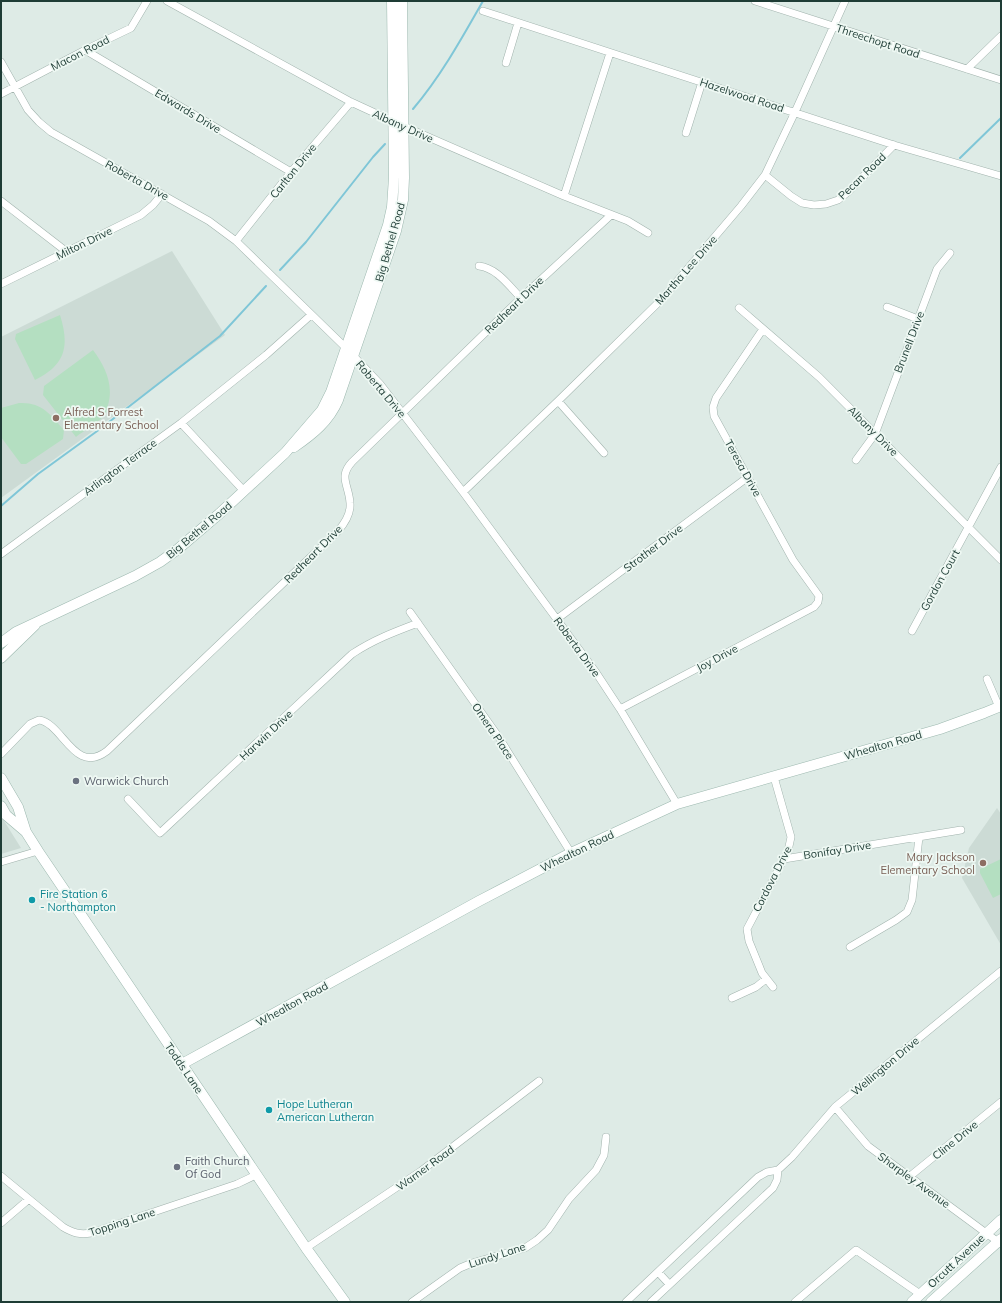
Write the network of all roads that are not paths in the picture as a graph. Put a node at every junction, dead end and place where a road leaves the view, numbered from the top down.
1 (147, 1) edge
2 (168, 1) edge
3 (392, 1) edge
4 (402, 1) edge
5 (755, 1) edge
6 (845, 1) edge
7 (483, 12) dead end
8 (518, 23) junction
9 (833, 26) junction
10 (1001, 36) edge
11 (85, 50) junction
12 (610, 53) junction
13 (1, 62) edge
14 (506, 64) dead end
15 (967, 69) junction
16 (1001, 80) edge
17 (702, 82) junction
18 (14, 87) junction
19 (1, 94) edge
20 (351, 102) junction
21 (795, 112) junction
22 (398, 124) junction
23 (686, 133) dead end
24 (894, 145) junction
25 (291, 172) junction
26 (764, 175) junction
27 (1001, 176) edge
28 (162, 194) junction
29 (564, 196) junction
30 (1, 201) edge
31 (610, 215) junction
32 (648, 233) dead end
33 (389, 237) junction
34 (236, 242) junction
35 (67, 252) junction
36 (950, 253) dead end
37 (479, 266) dead end
38 (1, 284) edge
39 (521, 298) junction
40 (887, 307) dead end
41 (739, 308) dead end
42 (311, 315) junction
43 (918, 319) junction
44 (763, 329) junction
45 (346, 348) junction
46 (353, 356) junction
47 (558, 401) junction
48 (402, 413) junction
49 (181, 423) junction
50 (874, 434) junction
51 (285, 453) junction
52 (604, 453) dead end
53 (856, 460) dead end
54 (1001, 467) edge
55 (748, 477) junction
56 (244, 491) junction
57 (463, 492) junction
58 (969, 528) junction
59 (1, 554) edge
60 (1001, 560) edge
61 (814, 607) joint
62 (410, 612) dead end
63 (557, 619) junction
64 (38, 622) junction
65 (418, 623) junction
66 (912, 631) dead end
67 (1, 643) edge
68 (1, 658) edge
69 (986, 679) dead end
70 (1000, 706) edge
71 (620, 709) junction
72 (1, 754) edge
73 (774, 777) junction
74 (1, 778) edge
75 (128, 799) dead end
76 (678, 804) junction
77 (1, 806) edge
78 (961, 830) dead end
79 (26, 832) junction
80 (919, 837) junction
81 (38, 851) junction
82 (571, 853) junction
83 (784, 859) junction
84 (1, 862) edge
85 (850, 947) dead end
86 (1001, 971) edge
87 (766, 978) junction
88 (773, 987) dead end
89 (732, 998) dead end
90 (182, 1064) junction
91 (540, 1081) dead end
92 (1001, 1102) edge
93 (835, 1108) junction
94 (606, 1137) dead end
95 (778, 1170) junction
96 (256, 1175) junction
97 (1, 1176) edge
98 (909, 1177) junction
99 (30, 1199) junction
100 (1001, 1220) edge
101 (1, 1223) edge
102 (986, 1233) junction
103 (1000, 1242) edge
104 (306, 1248) junction
105 (658, 1272) junction
106 (669, 1284) junction
107 (920, 1294) junction
108 (417, 1301) edge
109 (345, 1302) edge
110 (626, 1302) edge
111 (651, 1302) edge
112 (795, 1302) edge
113 (912, 1302) edge
114 (932, 1302) edge

1 - 11 street, Macon Road
2 - 20 street, Albany Drive
3 - 22 main road, Big Bethel Road
4 - 22 main road, Big Bethel Road
5 - 9 street, Threechopt Road
6 - 9 street, Martha Lee Drive
7 - 8 street, Hazelwood Road
8 - 12 street, Hazelwood Road
8 - 14 street
9 - 15 street, Threechopt Road
9 - 21 street, Martha Lee Drive
10 - 15 street
11 - 18 street, Macon Road
11 - 25 street, Edwards Drive
12 - 17 street, Hazelwood Road
12 - 29 street
13 - 18 street, Roberta Drive
15 - 16 street, Threechopt Road
17 - 21 street, Hazelwood Road
17 - 23 street
18 - 19 street, Macon Road
18 - 28 street, Roberta Drive
20 - 22 street, Albany Drive
20 - 25 street, Carlton Drive
21 - 24 street, Hazelwood Road
21 - 26 street, Martha Lee Drive
22 - 29 street, Albany Drive
22 - 33 main road, Big Bethel Road
24 - 26 street, Pecan Road
24 - 27 street, Hazelwood Road
25 - 34 street, Carlton Drive
26 - 47 street, Martha Lee Drive
28 - 34 street, Roberta Drive
28 - 35 street, Milton Drive
29 - 31 street, Albany Drive
30 - 35 street
31 - 32 street, Albany Drive
31 - 39 street, Redheart Drive
33 - 45 main road, Big Bethel Road
33 - 46 main road, Big Bethel Road
34 - 42 street, Roberta Drive
35 - 38 street, Milton Drive
36 - 43 street, Brunell Drive
37 - 39 street
39 - 48 street, Redheart Drive
40 - 43 street
41 - 44 street, Albany Drive
42 - 45 street, Roberta Drive
42 - 49 street, Arlington Terrace
43 - 50 street, Brunell Drive
44 - 50 street, Albany Drive
44 - 55 street, Teresa Drive
45 - 46 street, Roberta Drive
45 - 51 main road, Big Bethel Road
46 - 48 street, Roberta Drive
46 - 51 main road, Big Bethel Road
47 - 52 street
47 - 57 street, Martha Lee Drive
48 - 57 street, Roberta Drive
48 - 72 street, Redheart Drive
49 - 56 street
49 - 59 street, Arlington Terrace
50 - 53 street, Brunell Drive
50 - 58 street, Albany Drive
51 - 56 main road, Big Bethel Road
54 - 58 street, Gordon Court
55 - 61 street, Teresa Drive
55 - 63 street, Strother Drive
56 - 64 main road, Big Bethel Road
57 - 63 street, Roberta Drive
58 - 60 street, Albany Drive
58 - 66 street, Gordon Court
61 - 71 street, Joy Drive
62 - 65 street, Omera Place
63 - 71 street, Roberta Drive
64 - 67 main road, Big Bethel Road
64 - 68 main road, Big Bethel Road
65 - 75 street, Harwin Drive
65 - 82 street, Omera Place
69 - 70 street
70 - 73 main road, Whealton Road
71 - 76 street, Roberta Drive
73 - 76 main road, Whealton Road
73 - 83 street, Cordova Drive
74 - 79 main road, Todds Lane
76 - 82 main road, Whealton Road
77 - 79 main road, Todds Lane
78 - 80 street, Bonifay Drive
79 - 81 main road, Todds Lane
80 - 83 street, Bonifay Drive
80 - 85 street
81 - 84 street
81 - 90 main road, Todds Lane
82 - 90 main road, Whealton Road
83 - 87 street, Cordova Drive
86 - 93 street, Wellington Drive
87 - 88 street, Cordova Drive
87 - 89 street
90 - 96 main road, Todds Lane
91 - 104 street, Warner Road
92 - 98 street, Cline Drive
93 - 95 street, Wellington Drive
93 - 98 street, Sharpley Avenue
94 - 108 street, Lundy Lane
95 - 105 street, Wellington Drive
95 - 106 street, Wellington Drive
96 - 99 street, Topping Lane
96 - 104 main road, Todds Lane
97 - 99 street, Topping Lane
98 - 102 street, Sharpley Avenue
99 - 101 street
100 - 102 main road, Orcutt Avenue
102 - 103 street, Sharpley Avenue
102 - 107 main road, Orcutt Avenue
103 - 114 main road, Orcutt Avenue
104 - 109 main road, Todds Lane
105 - 106 street
105 - 110 street, Wellington Drive
106 - 111 street, Wellington Drive
107 - 112 street
107 - 113 main road, Orcutt Avenue

